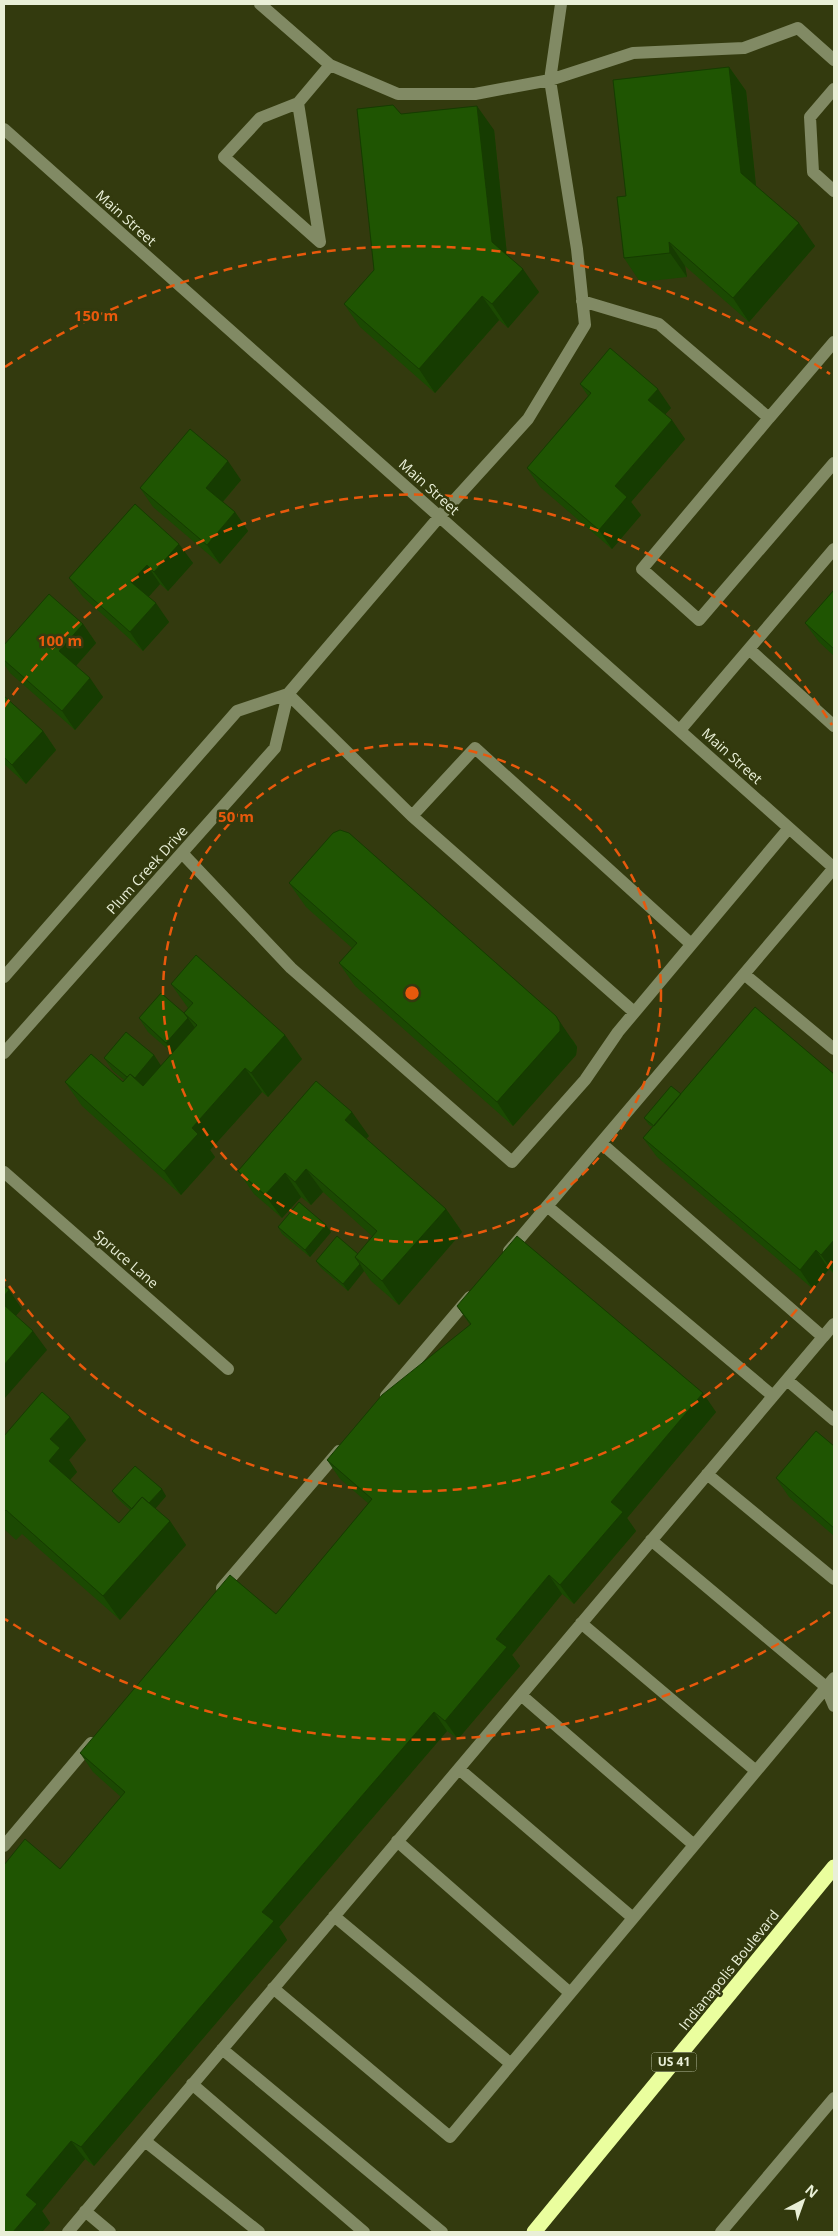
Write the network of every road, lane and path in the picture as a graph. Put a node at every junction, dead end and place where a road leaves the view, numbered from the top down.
1 (260, 4) edge
2 (561, 4) edge
3 (834, 60) edge
4 (330, 65) junction
5 (550, 80) junction
6 (834, 89) edge
7 (298, 103) junction
8 (4, 129) edge
9 (834, 191) edge
10 (582, 301) junction
11 (834, 342) edge
12 (769, 418) junction
13 (834, 462) edge
14 (440, 516) junction
15 (834, 550) edge
16 (749, 649) junction
17 (288, 694) junction
18 (834, 726) edge
19 (680, 730) junction
20 (412, 816) junction
21 (789, 828) junction
22 (182, 853) junction
23 (834, 868) edge
24 (691, 944) junction
25 (744, 974) junction
26 (4, 977) edge
27 (634, 1012) junction
28 (834, 1049) edge
29 (4, 1053) edge
30 (601, 1143) junction
31 (4, 1172) edge
32 (547, 1206) junction
33 (502, 1260) edge
34 (476, 1290) edge
35 (834, 1325) edge
36 (823, 1337) junction
37 (228, 1369) dead end
38 (787, 1380) junction
39 (773, 1396) junction
40 (379, 1404) edge
41 (834, 1420) edge
42 (346, 1442) edge
43 (707, 1474) junction
44 (651, 1540) junction
45 (834, 1578) edge
46 (217, 1594) edge
47 (581, 1623) junction
48 (832, 1685) edge
49 (521, 1695) junction
50 (834, 1706) edge
51 (101, 1731) edge
52 (458, 1768) junction
53 (756, 1771) junction
54 (397, 1841) junction
55 (694, 1845) junction
56 (4, 1846) edge
57 (834, 1867) edge
58 (334, 1916) junction
59 (634, 1918) junction
60 (273, 1988) junction
61 (570, 1993) junction
62 (222, 2049) junction
63 (511, 2064) junction
64 (192, 2084) junction
65 (834, 2098) edge
66 (145, 2141) junction
67 (85, 2211) junction
68 (68, 2232) edge
69 (110, 2232) edge
70 (259, 2232) edge
71 (364, 2232) edge
72 (442, 2232) edge
73 (534, 2232) edge
74 (721, 2232) edge

1 - 4 street
2 - 5 street, Plum Creek Drive
3 - 5 street
4 - 5 street
4 - 7 street
5 - 10 street, Plum Creek Drive
6 - 9 street
7 - 7 street
8 - 14 street, Main Street
10 - 12 street
10 - 14 street, Plum Creek Drive
11 - 12 street
12 - 13 street
14 - 17 street, Plum Creek Drive
14 - 19 street, Main Street
15 - 16 street
16 - 18 street
16 - 19 street
17 - 20 street
17 - 22 street, Plum Creek Drive
17 - 26 street
19 - 21 street, Main Street
20 - 24 street
20 - 27 street
21 - 23 street, Main Street
21 - 24 street
22 - 27 street
22 - 29 street, Plum Creek Drive
23 - 25 street
24 - 27 street
25 - 28 street
25 - 30 street
30 - 32 street
30 - 36 street
31 - 37 street, Spruce Lane
32 - 33 street
32 - 39 street
34 - 40 street
35 - 36 street
36 - 38 street
38 - 39 street
38 - 41 street
39 - 43 street
42 - 46 street
43 - 44 street
43 - 45 street
44 - 47 street
44 - 48 street
47 - 49 street
47 - 53 street
48 - 50 street
48 - 53 street
49 - 52 street
49 - 55 street
51 - 56 street
52 - 54 street
52 - 59 street
53 - 55 street
54 - 58 street
54 - 61 street
55 - 59 street
57 - 73 highway, Indianapolis Boulevard / US 41
58 - 60 street
58 - 63 street
59 - 61 street
60 - 62 street
60 - 63 street
61 - 63 street
62 - 64 street
62 - 72 street
64 - 66 street
64 - 71 street
65 - 74 street
66 - 67 street
66 - 70 street
67 - 68 street
67 - 69 street

